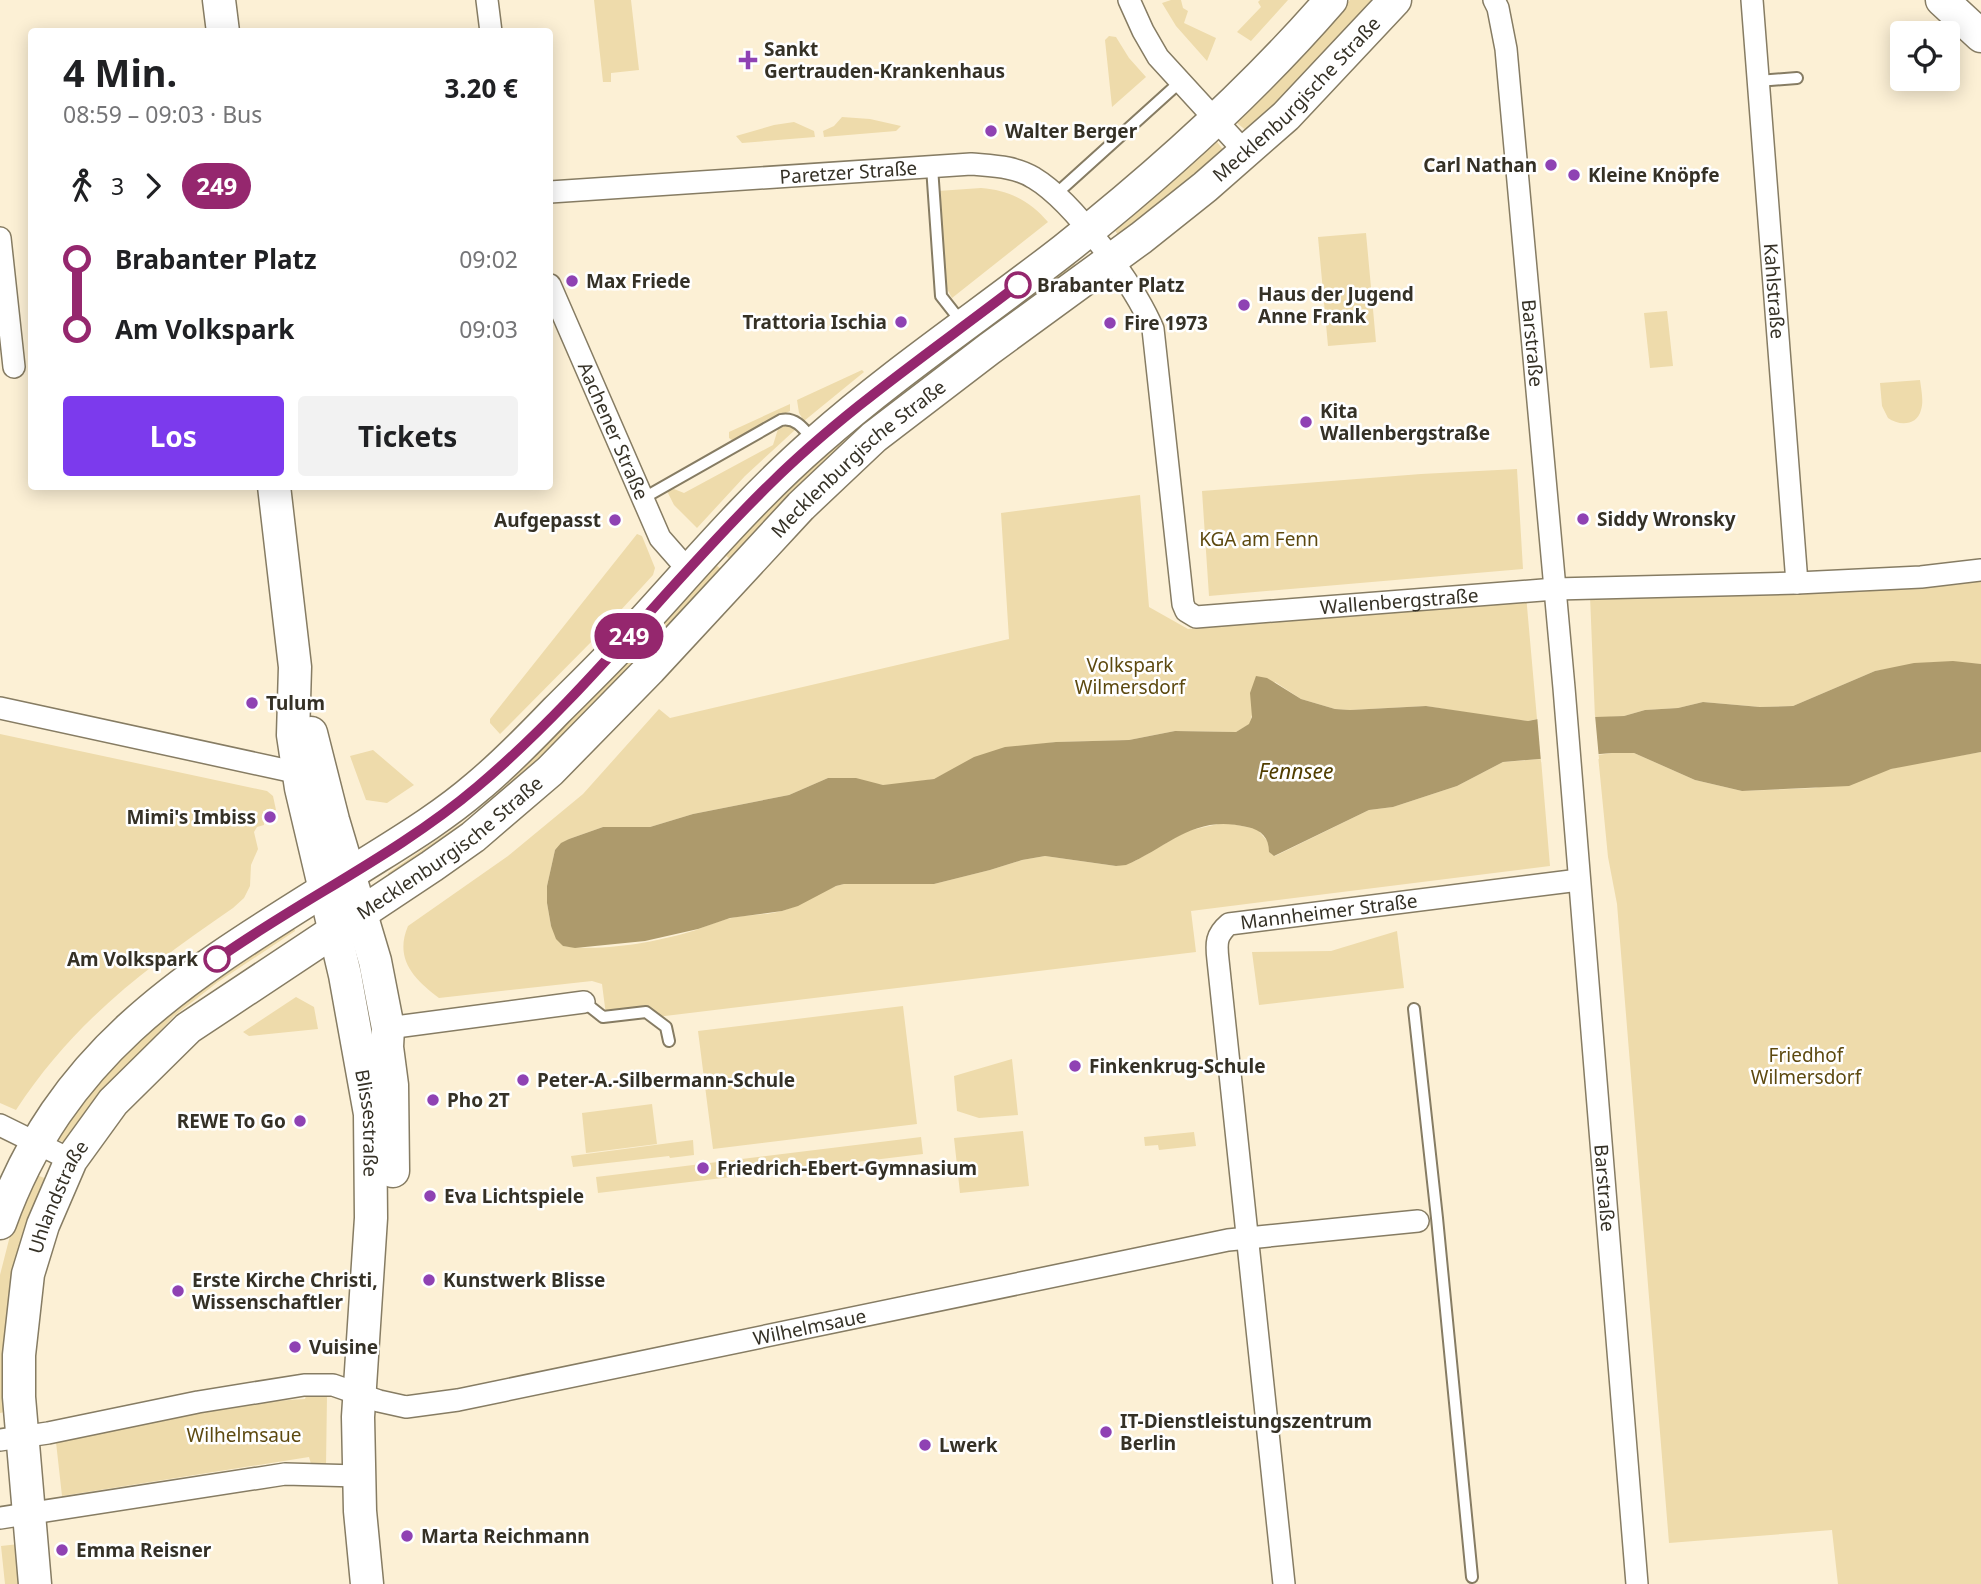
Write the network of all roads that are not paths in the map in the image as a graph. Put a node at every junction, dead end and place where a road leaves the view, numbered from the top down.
1 (219, 0) edge
2 (487, 0) edge
3 (1129, 0) edge
4 (1331, 0) edge
5 (1395, 0) edge
6 (1494, 0) edge
7 (1752, 0) edge
8 (1942, 0) edge
9 (222, 28) edge
10 (490, 28) edge
11 (1981, 36) edge
12 (1797, 78) dead end
13 (1758, 81) junction
14 (1180, 82) junction
15 (1216, 120) junction
16 (1246, 153) junction
17 (932, 167) junction
18 (553, 192) edge
19 (1056, 194) junction
20 (1088, 231) junction
21 (0, 238) edge
22 (1111, 260) junction
23 (553, 292) edge
24 (964, 326) junction
25 (15, 367) edge
26 (815, 443) junction
27 (274, 490) edge
28 (642, 499) junction
29 (1981, 570) edge
30 (689, 571) junction
31 (1797, 583) junction
32 (1555, 589) junction
33 (295, 667) junction
34 (0, 708) edge
35 (299, 773) junction
36 (1579, 880) junction
37 (337, 882) junction
38 (361, 914) junction
39 (334, 931) junction
40 (584, 1002) joint
41 (1414, 1009) dead end
42 (388, 1028) junction
43 (669, 1041) dead end
44 (0, 1125) edge
45 (35, 1143) junction
46 (71, 1160) junction
47 (1428, 1219) junction
48 (0, 1223) edge
49 (1248, 1237) junction
50 (369, 1397) junction
51 (11, 1439) edge
52 (358, 1476) junction
53 (15, 1517) edge
54 (1472, 1577) dead end
55 (35, 1584) edge
56 (367, 1584) edge
57 (388, 1584) edge
58 (1284, 1584) edge
59 (1637, 1584) edge

1 - 9 main road
2 - 10 street
3 - 14 street
4 - 15 main road, Mecklenburgische Straße
5 - 16 main road, Mecklenburgische Straße
6 - 32 street, Barstraße
7 - 13 street, Kahlstraße
8 - 11 main road
12 - 13 lane
13 - 31 street, Kahlstraße
14 - 15 street
14 - 19 lane
15 - 16 street
15 - 20 main road, Mecklenburgische Straße
16 - 22 main road, Mecklenburgische Straße
17 - 18 street, Paretzer Straße
17 - 19 street, Paretzer Straße
17 - 24 lane
19 - 20 street, Paretzer Straße
20 - 22 street, Paretzer Straße
20 - 24 main road, Mecklenburgische Straße
21 - 25 street
22 - 32 street, Wallenbergstraße
22 - 38 main road, Mecklenburgische Straße
23 - 28 street, Aachener Straße
24 - 26 main road, Mecklenburgische Straße
26 - 28 lane
26 - 30 main road, Mecklenburgische Straße
27 - 33 main road, Blissestraße
28 - 30 street, Aachener Straße
29 - 31 street, Wallenbergstraße
30 - 37 main road, Mecklenburgische Straße
31 - 32 street, Wallenbergstraße
32 - 36 street, Barstraße
33 - 35 main road, Blissestraße
33 - 37 main road, Blissestraße
34 - 35 street
35 - 37 main road, Blissestraße
36 - 49 street, Mannheimer Straße
36 - 59 street, Barstraße
37 - 38 main road, Blissestraße
37 - 39 main road, Blissestraße
37 - 45 main road
38 - 39 main road, Mecklenburgische Straße
38 - 42 main road, Blissestraße
39 - 46 main road, Uhlandstraße
39 - 50 main road, Blissestraße
40 - 42 street
40 - 43 lane
41 - 47 lane
42 - 50 main road, Blissestraße
44 - 45 street
45 - 46 street
45 - 48 main road
46 - 51 main road, Uhlandstraße
47 - 49 street
47 - 54 lane
49 - 50 street, Wilhelmsaue
49 - 58 street, Mannheimer Straße
50 - 51 street, Wilhelmsaue
50 - 52 main road, Blissestraße
50 - 57 main road, Blissestraße
51 - 53 main road, Uhlandstraße
52 - 53 street
52 - 56 main road, Blissestraße
53 - 55 main road, Uhlandstraße

